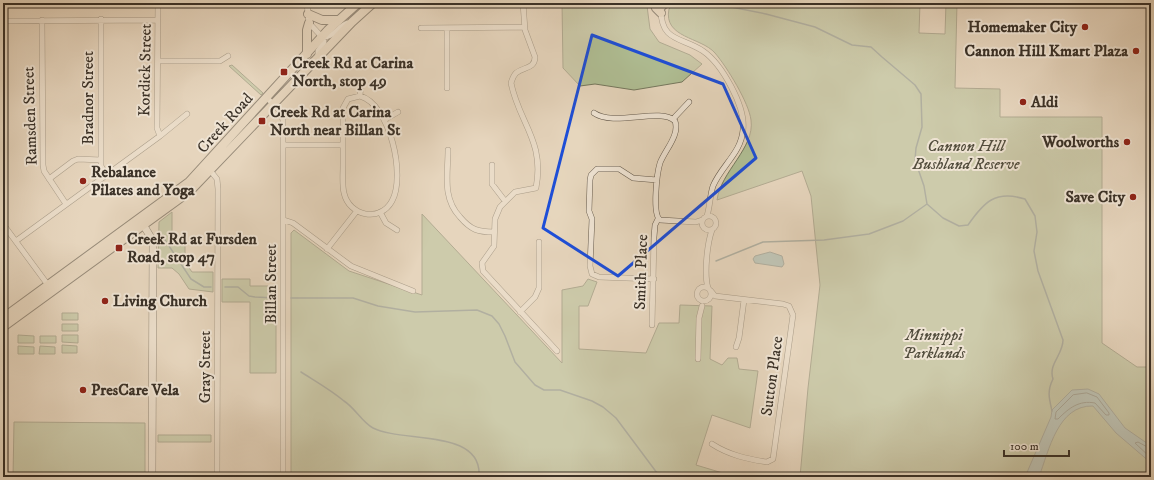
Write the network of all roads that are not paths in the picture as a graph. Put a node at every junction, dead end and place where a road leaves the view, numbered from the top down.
1 (158, 3) edge
2 (308, 3) edge
3 (373, 3) edge
4 (523, 3) edge
5 (356, 4) edge
6 (660, 6) edge
7 (308, 14) junction
8 (101, 19) junction
9 (42, 20) junction
10 (158, 20) junction
11 (338, 20) junction
12 (3, 21) edge
13 (309, 22) junction
14 (352, 22) junction
15 (524, 27) junction
16 (421, 28) dead end
17 (447, 28) junction
18 (322, 37) junction
19 (306, 54) junction
20 (228, 56) dead end
21 (318, 58) junction
22 (158, 61) junction
23 (361, 81) dead end
24 (447, 88) dead end
25 (360, 96) junction
26 (267, 98) junction
27 (689, 102) dead end
28 (273, 104) junction
29 (398, 112) dead end
30 (594, 113) dead end
31 (187, 114) dead end
32 (673, 119) junction
33 (384, 120) junction
34 (160, 136) junction
35 (283, 145) junction
36 (343, 145) junction
37 (448, 150) dead end
38 (101, 160) junction
39 (492, 165) dead end
40 (208, 168) junction
41 (106, 176) junction
42 (49, 179) junction
43 (657, 180) junction
44 (505, 202) junction
45 (66, 204) junction
46 (356, 212) junction
47 (380, 212) junction
48 (710, 216) junction
49 (284, 220) junction
50 (658, 220) junction
51 (702, 220) junction
52 (142, 222) junction
53 (696, 222) junction
54 (3, 224) edge
55 (707, 229) junction
56 (397, 230) dead end
57 (8, 231) junction
58 (494, 232) junction
59 (3, 235) edge
60 (16, 241) junction
61 (539, 242) dead end
62 (327, 249) junction
63 (654, 279) junction
64 (706, 281) junction
65 (48, 286) junction
66 (701, 288) junction
67 (709, 290) junction
68 (413, 291) dead end
69 (713, 297) junction
70 (744, 300) junction
71 (702, 306) dead end
72 (520, 312) junction
73 (3, 318) edge
74 (652, 325) dead end
75 (3, 327) edge
76 (736, 347) dead end
77 (557, 350) dead end
78 (698, 360) dead end
79 (712, 444) dead end
80 (152, 477) edge
81 (217, 477) edge
82 (283, 477) edge

1 - 10 street, Kordick Street
2 - 7 street
3 - 14 main road, Creek Road
4 - 15 street
5 - 11 main road, Creek Road
6 - 48 street
7 - 11 main road
7 - 13 street
8 - 9 street
8 - 10 street
8 - 38 street, Bradnor Street
9 - 12 street
9 - 42 street, Ramsden Street
10 - 22 street, Kordick Street
11 - 18 main road, Creek Road
13 - 18 street
13 - 19 main road
14 - 18 street, Creek Road
14 - 21 main road, Creek Road
15 - 17 street
15 - 44 street
16 - 17 street
17 - 24 street
18 - 19 main road, Creek Road
18 - 21 street, Creek Road
19 - 26 main road, Creek Road
20 - 22 street
21 - 28 main road, Creek Road
22 - 34 street, Kordick Street
23 - 25 street
25 - 33 street
25 - 36 street
26 - 28 street, Billan Street
26 - 40 main road, Creek Road
27 - 32 street
28 - 35 street, Billan Street
28 - 40 main road, Creek Road
29 - 33 street
30 - 32 street
31 - 34 street
32 - 43 street, Smith Place
33 - 47 street
34 - 41 street
35 - 36 street
35 - 49 street, Billan Street
36 - 46 street
37 - 58 street
38 - 41 street, Bradnor Street
38 - 42 street
39 - 44 street
40 - 52 main road, Creek Road
40 - 81 street, Gray Street
41 - 45 street
42 - 45 street, Ramsden Street
43 - 50 street, Smith Place
43 - 63 street
44 - 58 street
45 - 60 street
46 - 47 street
46 - 62 street
47 - 56 street
48 - 51 street
48 - 55 street
49 - 62 street
49 - 82 street, Billan Street
50 - 53 street
50 - 63 street, Smith Place
51 - 53 street
51 - 55 street
52 - 65 main road, Creek Road
52 - 75 main road, Creek Road
52 - 80 street
53 - 55 street
54 - 57 street
55 - 64 street
57 - 59 street
57 - 60 street
58 - 72 street
60 - 65 street
61 - 72 street
62 - 68 street
63 - 74 street, Smith Place
64 - 66 street
64 - 67 street
65 - 73 main road, Creek Road
66 - 67 street
66 - 69 street
67 - 69 street
69 - 70 street, Sutton Place
70 - 76 street
70 - 79 street, Sutton Place
71 - 78 street
72 - 77 street

